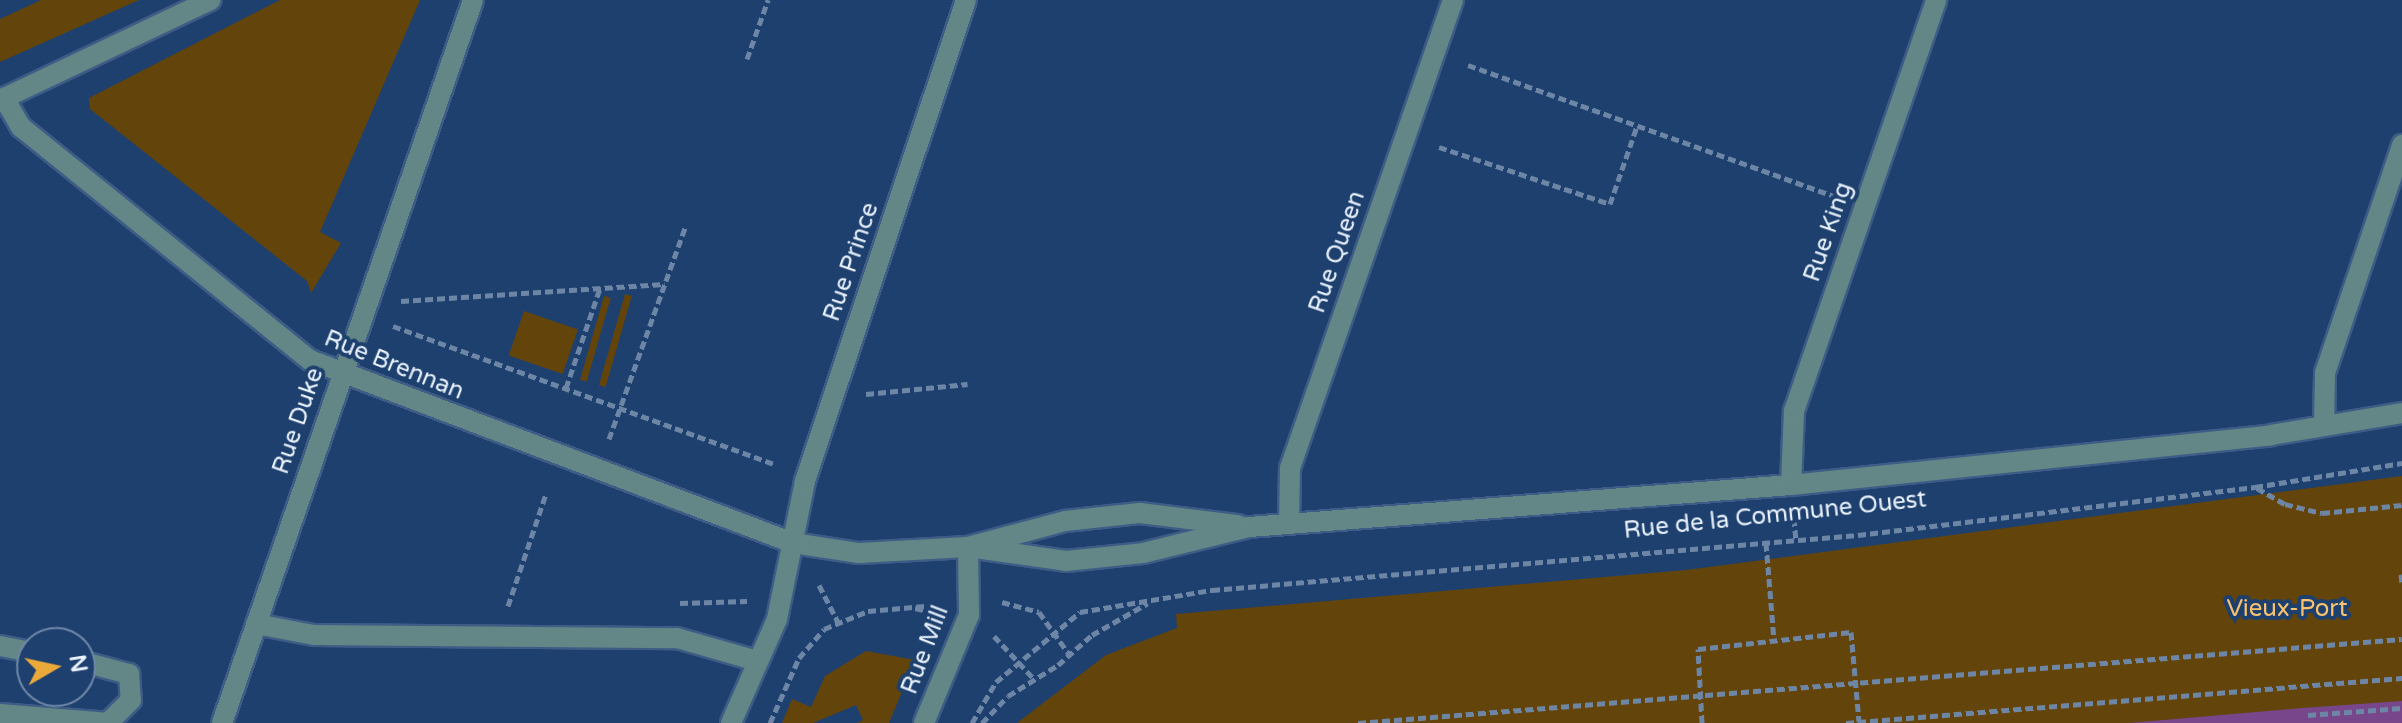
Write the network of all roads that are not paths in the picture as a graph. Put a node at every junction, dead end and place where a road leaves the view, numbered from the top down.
1 (211, 0) edge
2 (473, 0) edge
3 (966, 0) edge
4 (1453, 0) edge
5 (1936, 0) edge
6 (2, 99) edge
7 (2402, 145) edge
8 (341, 374) junction
9 (2402, 413) edge
10 (2324, 426) junction
11 (1791, 485) junction
12 (1289, 524) junction
13 (1249, 527) junction
14 (793, 543) junction
15 (968, 547) junction
16 (256, 624) junction
17 (757, 661) junction
18 (96, 665) edge
19 (0, 714) edge
20 (109, 722) edge
21 (222, 723) edge
22 (731, 723) edge
23 (924, 723) edge

1 - 6 street
2 - 8 street, Rue Duke
3 - 14 street, Rue Prince
4 - 12 street, Rue Queen
5 - 11 street, Rue King
6 - 8 street, Rue Brennan
7 - 10 street
8 - 14 street, Rue Brennan
8 - 16 street, Rue Duke
9 - 10 street, Rue de la Commune Ouest
10 - 11 street, Rue de la Commune Ouest
11 - 12 street, Rue de la Commune Ouest
12 - 13 street, Rue de la Commune Ouest
13 - 15 street, Rue de la Commune Ouest
13 - 15 street, Rue de la Commune Ouest
14 - 15 street, Rue de la Commune Ouest
14 - 17 street
15 - 23 street, Rue Mill
16 - 17 street
16 - 21 street, Rue Duke
17 - 22 street
18 - 20 street
19 - 20 street

